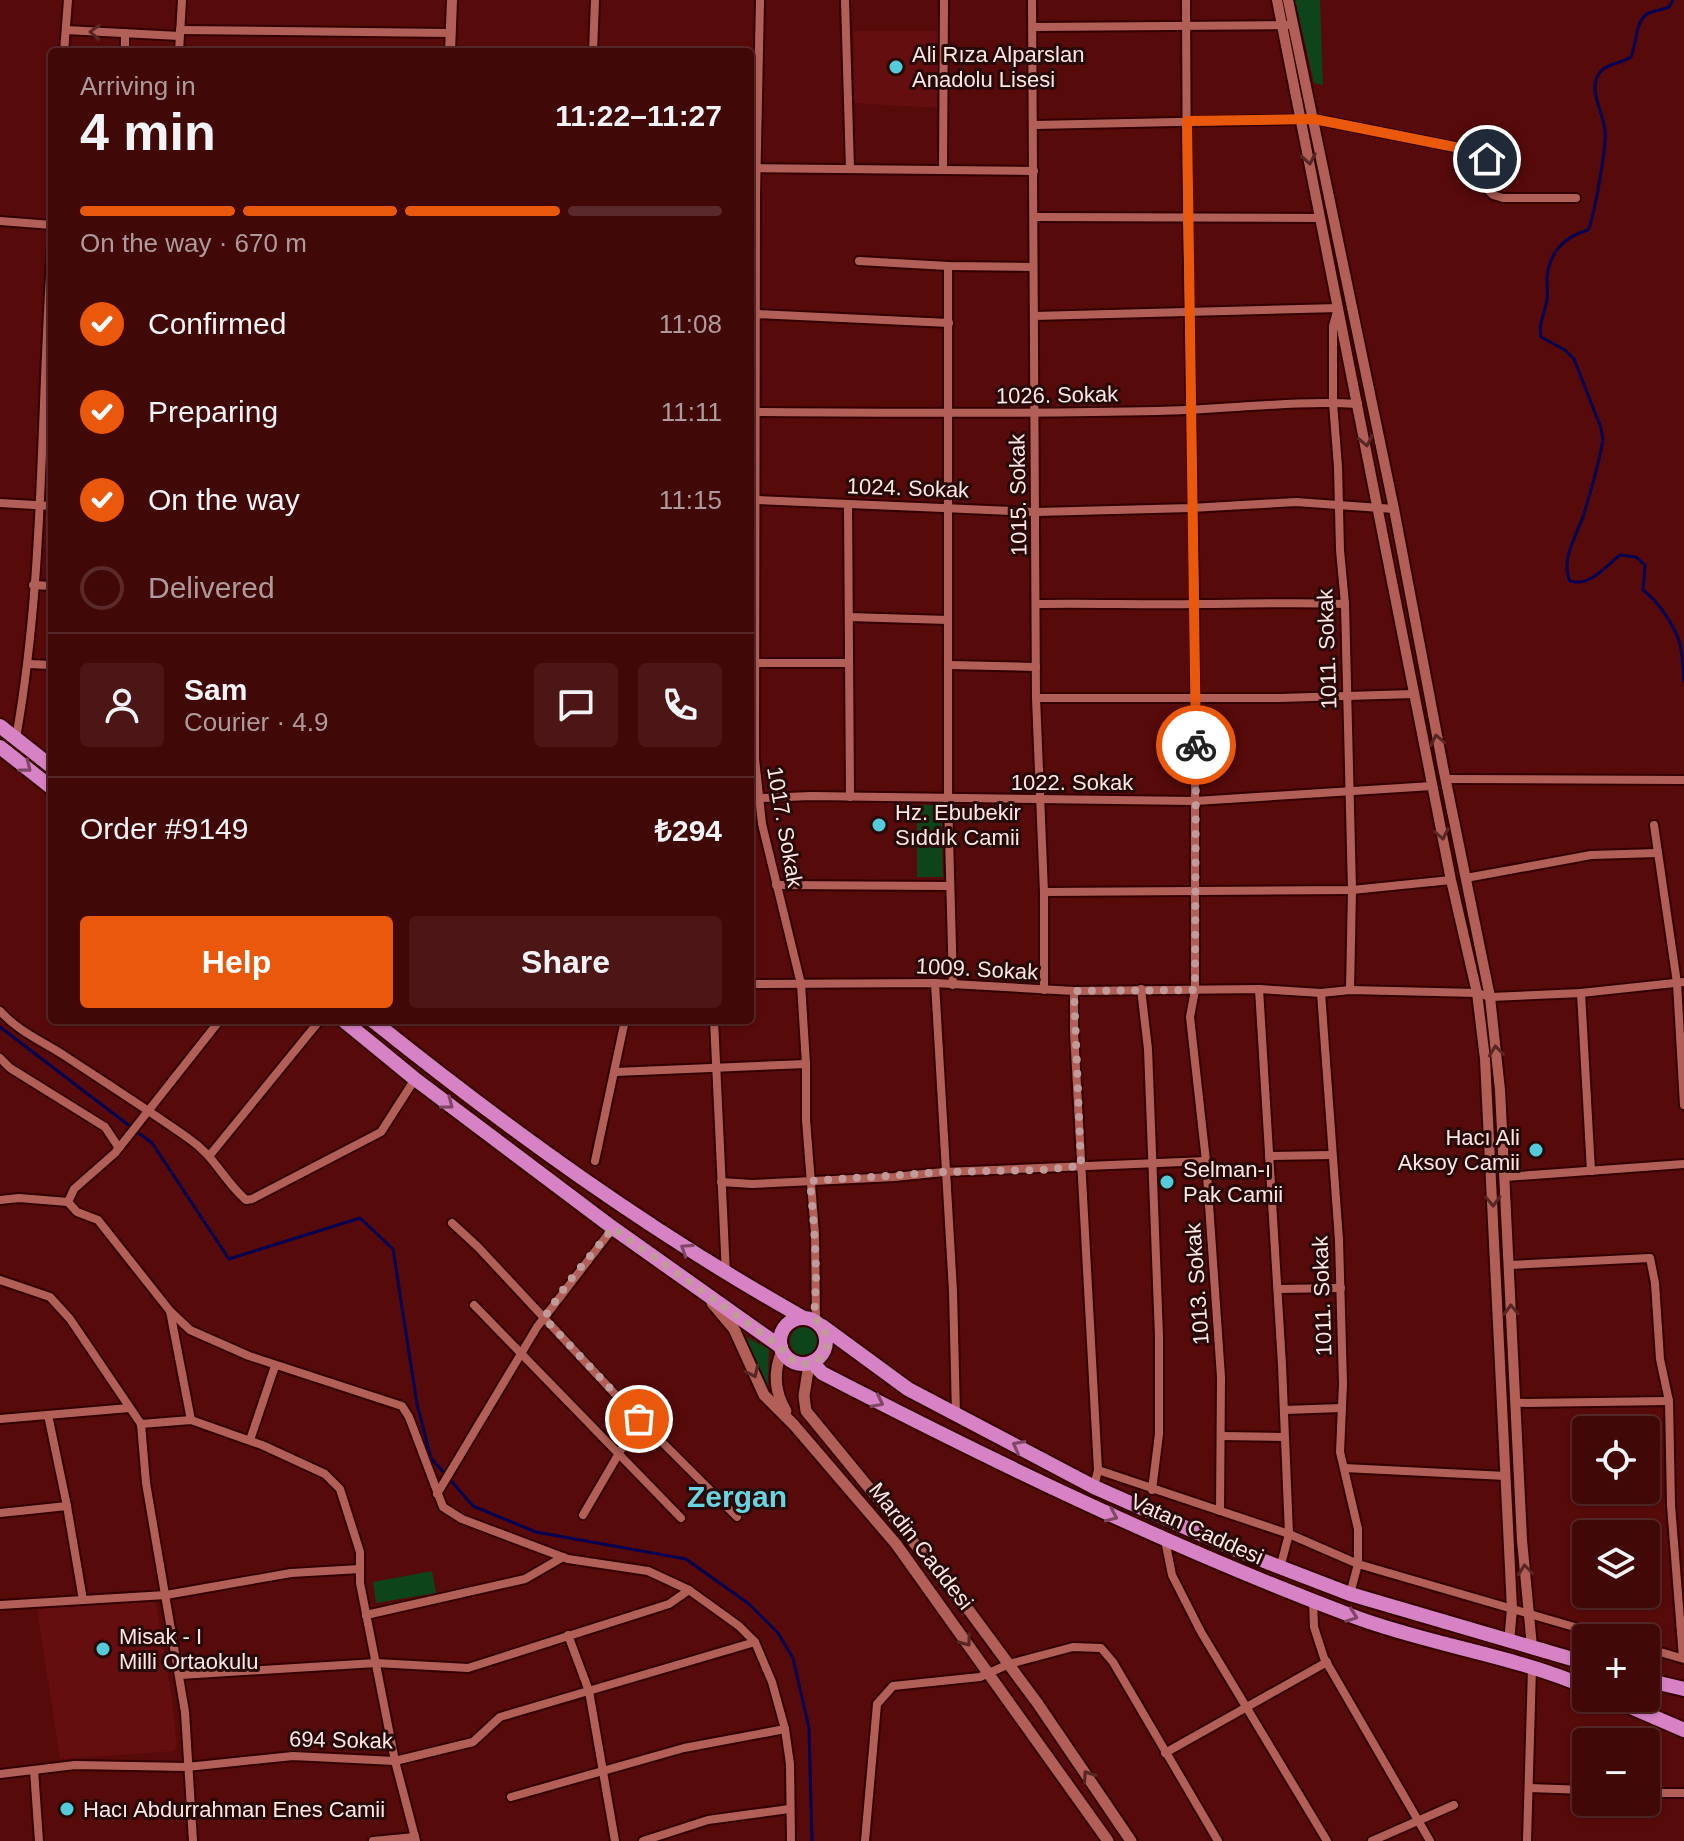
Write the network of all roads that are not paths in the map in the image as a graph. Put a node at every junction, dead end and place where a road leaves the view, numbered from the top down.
1 (68, 0) edge
2 (182, 0) edge
3 (452, 0) edge
4 (595, 0) edge
5 (760, 0) edge
6 (845, 0) edge
7 (944, 0) edge
8 (1032, 0) edge
9 (1186, 0) edge
10 (1277, 0) edge
11 (1288, 0) edge
12 (1187, 25) junction
13 (1289, 25) junction
14 (1033, 27) junction
15 (66, 30) junction
16 (125, 33) junction
17 (180, 33) junction
18 (450, 33) junction
19 (64, 48) edge
20 (125, 48) edge
21 (179, 48) edge
22 (450, 48) edge
23 (593, 48) edge
24 (754, 70) edge
25 (1308, 119) junction
26 (1187, 121) junction
27 (1034, 125) junction
28 (754, 168) edge
29 (850, 169) junction
30 (943, 170) junction
31 (1034, 171) junction
32 (1576, 198) dead end
33 (1034, 217) junction
34 (1187, 217) junction
35 (1320, 218) junction
36 (0, 221) edge
37 (48, 225) edge
38 (859, 261) dead end
39 (948, 266) junction
40 (1033, 267) junction
41 (754, 289) edge
42 (1338, 308) junction
43 (1189, 311) junction
44 (756, 314) junction
45 (1034, 316) junction
46 (949, 323) junction
47 (754, 356) edge
48 (48, 363) edge
49 (754, 389) edge
50 (1333, 403) junction
51 (1358, 404) junction
52 (1190, 410) junction
53 (756, 412) junction
54 (949, 414) junction
55 (1035, 414) junction
56 (42, 424) junction
57 (48, 425) edge
58 (754, 457) edge
59 (754, 487) edge
60 (756, 500) junction
61 (0, 503) edge
62 (848, 504) junction
63 (1338, 504) junction
64 (39, 505) junction
65 (48, 506) edge
66 (949, 508) junction
67 (1191, 508) junction
68 (1379, 508) junction
69 (1394, 509) junction
70 (1036, 512) junction
71 (754, 555) edge
72 (33, 585) junction
73 (48, 586) edge
74 (1037, 604) junction
75 (1195, 604) junction
76 (1345, 604) junction
77 (849, 617) junction
78 (948, 620) junction
79 (754, 623) edge
80 (755, 663) junction
81 (849, 663) junction
82 (28, 664) junction
83 (48, 665) edge
84 (948, 665) junction
85 (1036, 667) junction
86 (754, 674) edge
87 (1414, 694) junction
88 (1348, 697) junction
89 (1036, 698) junction
90 (1196, 698) junction
91 (754, 722) edge
92 (0, 726) edge
93 (16, 738) junction
94 (0, 747) edge
95 (48, 764) edge
96 (1445, 779) junction
97 (1684, 780) edge
98 (48, 785) edge
99 (754, 786) edge
100 (1432, 786) junction
101 (1349, 791) junction
102 (850, 797) junction
103 (759, 798) junction
104 (948, 799) junction
105 (1038, 801) junction
106 (1195, 801) junction
107 (1654, 825) dead end
108 (1658, 853) junction
109 (1466, 878) junction
110 (1451, 880) junction
111 (776, 885) junction
112 (950, 886) junction
113 (1352, 890) junction
114 (1044, 892) junction
115 (1196, 893) junction
116 (1680, 982) edge
117 (935, 983) junction
118 (754, 984) edge
119 (801, 984) junction
120 (953, 985) junction
121 (1141, 989) junction
122 (1259, 989) junction
123 (1044, 990) junction
124 (1195, 990) junction
125 (1350, 990) junction
126 (1074, 991) junction
127 (1321, 993) junction
128 (1477, 993) junction
129 (1581, 993) junction
130 (1490, 997) junction
131 (0, 1011) edge
132 (217, 1024) edge
133 (317, 1024) edge
134 (348, 1024) edge
135 (382, 1024) edge
136 (624, 1024) edge
137 (714, 1024) edge
138 (0, 1058) edge
139 (806, 1064) junction
140 (716, 1068) junction
141 (615, 1072) junction
142 (415, 1079) junction
143 (1684, 1105) edge
144 (146, 1111) junction
145 (121, 1145) junction
146 (210, 1155) junction
147 (1332, 1155) junction
148 (1269, 1156) junction
149 (595, 1161) dead end
150 (1206, 1161) junction
151 (1152, 1164) junction
152 (1684, 1164) edge
153 (1081, 1166) junction
154 (1591, 1171) junction
155 (944, 1172) junction
156 (1505, 1177) junction
157 (810, 1181) junction
158 (721, 1182) junction
159 (0, 1200) edge
160 (68, 1202) junction
161 (452, 1223) dead end
162 (613, 1228) junction
163 (1509, 1265) junction
164 (726, 1275) junction
165 (0, 1280) edge
166 (696, 1284) junction
167 (1341, 1288) junction
168 (1278, 1289) junction
169 (474, 1305) dead end
170 (170, 1311) junction
171 (544, 1318) junction
172 (813, 1321) junction
173 (782, 1349) junction
174 (521, 1354) junction
175 (811, 1363) junction
176 (275, 1366) junction
177 (1669, 1401) junction
178 (1515, 1403) junction
179 (129, 1408) junction
180 (1342, 1408) junction
181 (1284, 1410) junction
182 (956, 1414) junction
183 (48, 1415) junction
184 (0, 1419) edge
185 (639, 1419) junction
186 (191, 1420) junction
187 (141, 1424) junction
188 (794, 1425) junction
189 (1221, 1436) junction
190 (1284, 1437) junction
191 (250, 1440) junction
192 (618, 1454) junction
193 (1344, 1468) junction
194 (1098, 1470) junction
195 (1506, 1476) junction
196 (1094, 1487) junction
197 (1152, 1490) junction
198 (437, 1494) junction
199 (67, 1506) junction
200 (1220, 1511) junction
201 (0, 1513) edge
202 (583, 1515) dead end
203 (737, 1517) dead end
204 (681, 1518) dead end
205 (1289, 1534) junction
206 (1165, 1540) junction
207 (563, 1557) junction
208 (1358, 1564) junction
209 (1280, 1568) junction
210 (360, 1569) junction
211 (689, 1590) junction
212 (1350, 1594) junction
213 (166, 1595) junction
214 (83, 1600) junction
215 (1313, 1601) junction
216 (0, 1605) edge
217 (1512, 1609) junction
218 (1530, 1614) junction
219 (366, 1615) junction
220 (1572, 1626) edge
221 (568, 1635) junction
222 (755, 1642) junction
223 (1509, 1642) junction
224 (1532, 1647) junction
225 (1660, 1652) edge
226 (1684, 1658) edge
227 (1572, 1659) edge
228 (1327, 1662) junction
229 (376, 1663) junction
230 (1009, 1664) junction
231 (1532, 1668) junction
232 (989, 1673) junction
233 (180, 1675) junction
234 (1572, 1681) edge
235 (1660, 1683) edge
236 (1684, 1689) edge
237 (589, 1691) junction
238 (1247, 1705) junction
239 (1642, 1712) edge
240 (785, 1729) junction
241 (1684, 1730) edge
242 (1165, 1753) junction
243 (395, 1761) junction
244 (187, 1767) junction
245 (34, 1770) junction
246 (603, 1770) junction
247 (0, 1774) edge
248 (1529, 1788) junction
249 (1572, 1790) edge
250 (1660, 1793) edge
251 (1684, 1793) edge
252 (511, 1797) dead end
253 (1454, 1805) dead end
254 (789, 1809) junction
255 (1418, 1819) junction
256 (415, 1839) edge
257 (39, 1841) edge
258 (193, 1841) edge
259 (373, 1841) edge
260 (615, 1841) edge
261 (643, 1841) edge
262 (791, 1841) edge
263 (865, 1841) edge
264 (1108, 1841) edge
265 (1131, 1841) edge
266 (1218, 1841) edge
267 (1327, 1841) edge
268 (1372, 1841) edge
269 (1430, 1841) edge
270 (1527, 1841) edge

1 - 15 street
2 - 17 street
3 - 18 street
4 - 23 street
5 - 24 street, 1017. Sokak
6 - 29 street
7 - 30 street
8 - 14 street, 1015. Sokak
9 - 12 street, 1013. Sokak
10 - 13 street
11 - 13 street
12 - 13 street
12 - 14 street
12 - 26 street, 1013. Sokak
13 - 25 street
14 - 27 street, 1015. Sokak
16 -> 15 street
15 - 19 street
16 - 17 street
16 - 20 street
17 - 18 street
17 - 21 street
18 - 22 street
25 - 26 street
25 - 32 street
25 -> 35 street
25 - 69 street
26 - 27 street
26 - 34 street, 1013. Sokak
27 - 31 street, 1015. Sokak
28 - 29 street
29 - 30 street
30 - 31 street
31 - 33 street, 1015. Sokak
33 - 34 street
33 - 40 street, 1015. Sokak
34 - 35 street
34 - 43 street, 1013. Sokak
35 - 42 street
36 - 37 street
38 - 39 street
39 - 40 street
39 - 46 street
40 - 45 street, 1015. Sokak
41 - 44 street, 1017. Sokak
42 - 43 street
42 - 50 street, 1011. Sokak
42 - 51 street
43 - 45 street
43 - 52 street, 1013. Sokak
44 - 46 street
44 - 47 street, 1017. Sokak
45 - 55 street, 1015. Sokak
46 - 54 street
48 - 56 street
49 - 53 street, 1017. Sokak
50 - 51 street, 1026. Sokak
50 - 52 street, 1026. Sokak
50 - 63 street, 1011. Sokak
51 -> 68 street
52 - 55 street, 1026. Sokak
52 - 67 street, 1013. Sokak
53 - 54 street, 1026. Sokak
53 - 58 street, 1017. Sokak
54 - 55 street, 1026. Sokak
54 - 66 street
55 - 70 street, 1015. Sokak
56 - 57 street
56 - 64 street
59 - 60 street, 1017. Sokak
60 - 62 street, 1024. Sokak
60 - 71 street, 1017. Sokak
61 - 64 street
62 - 66 street, 1024. Sokak
62 - 77 street
63 - 67 street, 1024. Sokak
63 - 68 street, 1024. Sokak
63 - 76 street, 1011. Sokak
64 - 65 street
64 - 72 street
66 - 70 street, 1024. Sokak
66 - 78 street
67 - 70 street, 1024. Sokak
67 - 75 street, 1013. Sokak
68 - 69 street, 1024. Sokak
68 - 87 street
96 -> 69 street
70 - 74 street, 1015. Sokak
72 - 73 street
72 - 82 street
74 - 75 street
74 - 85 street, 1015. Sokak
75 - 76 street
75 - 90 street, 1013. Sokak
76 - 88 street, 1011. Sokak
77 - 78 street
77 - 81 street
78 - 84 street
79 - 80 street, 1017. Sokak
80 - 81 street
80 - 86 street, 1017. Sokak
81 - 102 street
82 - 83 street
82 - 93 street
84 - 85 street
84 - 104 street
85 - 89 street, 1015. Sokak
87 - 88 street
87 - 100 street
88 - 90 street
88 - 101 street, 1011. Sokak
89 - 90 street
89 - 105 street, 1015. Sokak
90 - 106 street, 1013. Sokak
91 - 99 street, 1017. Sokak
92 - 93 highway
93 - 95 highway
94 -> 98 highway
96 - 97 street
96 - 109 street
99 - 103 street, 1017. Sokak
100 - 101 street, 1022. Sokak
100 -> 110 street
101 - 106 street, 1022. Sokak
101 - 113 street, 1011. Sokak
102 - 103 street, 1022. Sokak
102 - 104 street, 1022. Sokak
103 - 111 street, 1017. Sokak
104 - 105 street, 1022. Sokak
104 - 112 street
105 - 106 street, 1022. Sokak
105 - 114 street, 1015. Sokak
106 - 115 street, 1013. Sokak
107 - 108 street
108 - 109 street
108 - 116 street
109 - 130 street
110 - 113 street
110 - 128 street
111 - 112 street
111 - 119 street, 1017. Sokak
112 - 120 street
113 - 115 street
113 - 125 street, 1011. Sokak
114 - 115 street
114 - 123 street, 1015. Sokak
115 - 124 street, 1013. Sokak
116 - 129 street, 1009. Sokak
116 - 143 street
117 - 119 street, 1009. Sokak
117 - 120 street, 1009. Sokak
117 - 155 street
118 - 119 street, 1009. Sokak
119 - 139 street, 1017. Sokak
120 - 123 street, 1009. Sokak
121 - 124 street, 1009. Sokak
121 - 126 street, 1009. Sokak
121 - 151 street
122 - 124 street, 1009. Sokak
122 - 127 street, 1009. Sokak
122 - 148 street
123 - 126 street, 1009. Sokak
124 - 150 street, 1013. Sokak
125 - 127 street, 1009. Sokak
125 - 128 street, 1009. Sokak
126 - 153 street
127 - 147 street, 1011. Sokak
128 - 130 street, 1009. Sokak
128 -> 195 street
129 - 130 street, 1009. Sokak
129 - 154 street
156 -> 130 street
131 - 144 street
132 - 144 street
133 - 146 street
134 - 142 highway, Mardin Caddesi
164 -> 135 highway
136 - 141 street
137 - 140 street
138 - 145 street
139 - 140 street
139 - 157 street, 1017. Sokak
140 - 141 street
140 - 158 street
141 - 149 street
142 - 146 street
142 -> 162 highway, Mardin Caddesi
144 - 145 street
144 - 146 street
145 - 160 street
147 - 148 street
147 - 167 street, 1011. Sokak
148 - 168 street
150 - 151 street
150 - 189 street, 1013. Sokak
151 - 153 street
151 - 197 street
152 - 154 street
153 - 155 street
153 - 194 street
154 - 156 street
155 - 157 street
155 - 182 street
156 - 163 street
157 - 158 street
157 - 172 street, 1017. Sokak
158 - 164 street
159 - 160 street
160 - 170 street
161 - 171 street
162 - 166 highway, Mardin Caddesi
162 - 171 street
163 - 177 street
178 -> 163 street
164 - 172 highway
165 - 179 street
166 - 173 highway, Mardin Caddesi
166 -> 188 main road, Mardin Caddesi
167 - 168 street
167 - 180 street, 1011. Sokak
168 - 181 street
169 - 174 street
170 - 176 street
170 - 186 street
171 - 174 street
171 - 185 street
172 - 173 highway
172 - 175 highway, Mardin Caddesi
172 - 182 highway, Vatan Caddesi
173 - 175 highway, Mardin Caddesi
173 - 188 main road
174 - 192 street
174 - 198 street
175 -> 206 highway, Vatan Caddesi
175 - 230 main road, Mardin Caddesi
176 - 191 street
176 - 198 street
177 - 178 street
177 - 226 street
218 -> 178 street
179 - 183 street
179 - 187 street
180 - 181 street
180 - 193 street, 1011. Sokak
181 - 190 street
196 -> 182 highway, Vatan Caddesi
183 - 184 street
183 - 199 street
185 - 192 street
185 - 203 street
186 - 187 street
186 - 191 street
187 - 213 street
188 -> 232 main road, Mardin Caddesi
189 - 190 street
189 - 200 street, 1013. Sokak
190 - 205 street
191 - 210 street
192 - 202 street
192 - 204 street
193 - 195 street
193 - 208 street, 1011. Sokak
194 - 196 street
194 - 197 street
195 - 217 street
196 - 209 highway, Vatan Caddesi
197 - 200 street
198 - 207 street
199 - 201 street
199 - 214 street
200 - 205 street
205 - 208 street
205 - 209 street
206 - 215 highway, Vatan Caddesi
206 - 238 street
207 - 211 street
207 - 219 street
208 - 212 street, 1011. Sokak
208 - 217 street
209 - 212 highway, Vatan Caddesi
210 - 213 street
210 - 219 street
211 - 221 street
211 - 222 street
212 - 223 highway, Vatan Caddesi
213 - 214 street
213 - 233 street
214 - 216 street
215 - 228 street
215 -> 231 highway, Vatan Caddesi
217 - 218 street
217 - 223 street
218 - 220 street
218 - 224 street
219 - 229 street
221 - 229 street
221 - 237 street
222 - 237 street, 694 Sokak
222 - 240 street
223 - 224 highway, Vatan Caddesi
224 - 227 highway, Vatan Caddesi
225 - 226 street
228 - 238 street
228 - 255 street
229 - 233 street
229 - 243 street
230 - 232 street
230 - 242 street
265 -> 230 main road, Mardin Caddesi
231 - 234 highway, Vatan Caddesi
231 - 248 street
232 - 263 street
232 - 264 main road, Mardin Caddesi
233 - 244 street
235 - 236 highway
237 - 243 street, 694 Sokak
237 - 246 street
238 - 242 street
238 - 267 street
239 - 241 highway
240 - 246 street
240 - 254 street
242 - 266 street
243 - 244 street, 694 Sokak
243 - 256 street
244 - 245 street, 694 Sokak
244 - 258 street
245 - 247 street, 694 Sokak
245 - 257 street
246 - 252 street
246 - 260 street
248 - 249 street
248 - 270 street
250 - 251 street
253 - 255 street
254 - 261 street
254 - 262 street
255 - 268 street
255 - 269 street
256 - 259 street

